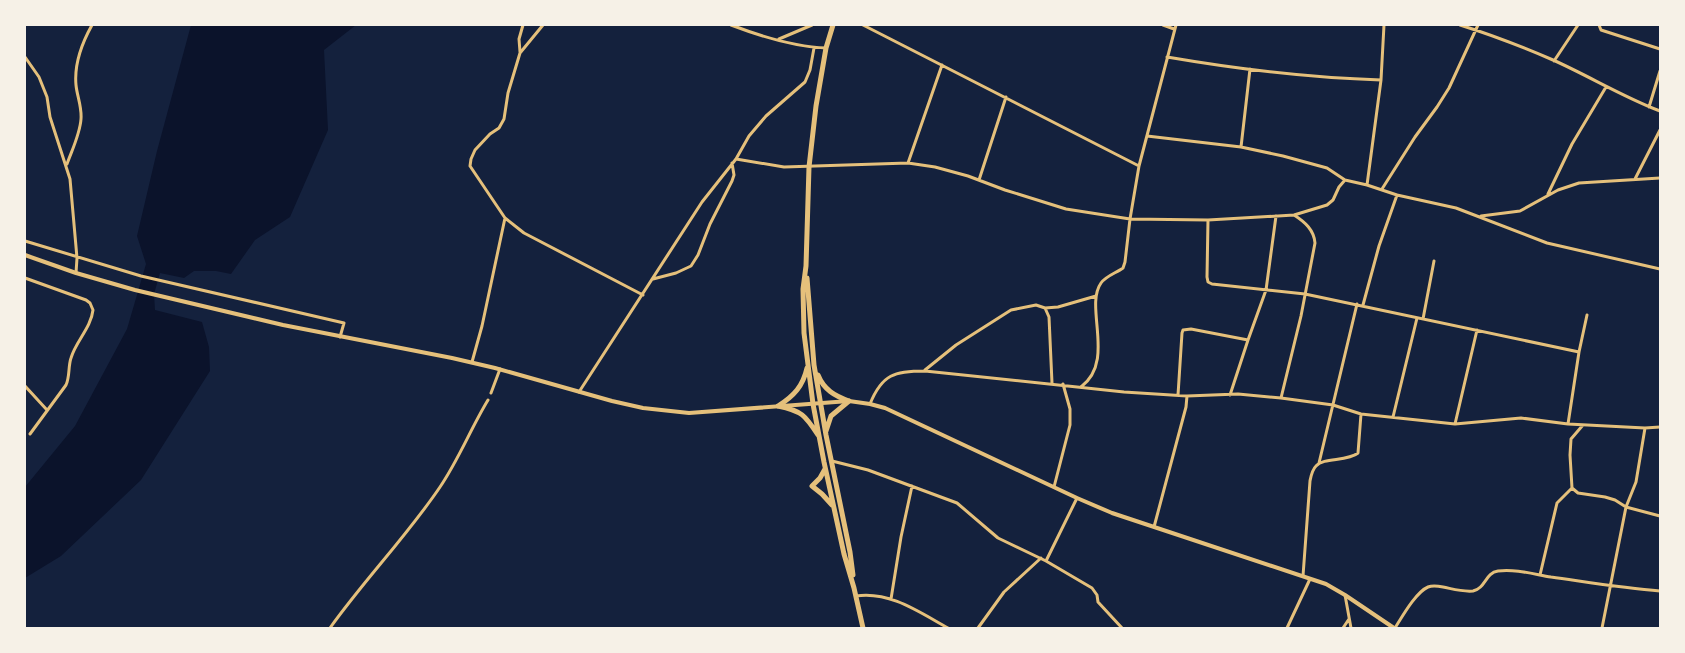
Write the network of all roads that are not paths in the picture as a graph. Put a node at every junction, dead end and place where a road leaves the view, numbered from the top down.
1 (92, 25) edge
2 (523, 25) edge
3 (543, 25) edge
4 (731, 25) edge
5 (797, 25) edge
6 (812, 25) edge
7 (833, 25) edge
8 (863, 25) edge
9 (1163, 25) edge
10 (1384, 25) edge
11 (1460, 25) edge
12 (1478, 25) edge
13 (1578, 25) edge
14 (1599, 25) edge
15 (1175, 27) edge
16 (1475, 30) junction
17 (796, 32) junction
18 (779, 39) junction
19 (814, 48) junction
20 (826, 48) junction
21 (1660, 49) edge
22 (520, 53) junction
23 (25, 57) edge
24 (1167, 57) junction
25 (1554, 61) junction
26 (942, 64) junction
27 (1250, 69) junction
28 (1660, 71) edge
29 (1380, 80) junction
30 (1606, 87) junction
31 (1006, 97) junction
32 (1649, 107) junction
33 (1660, 111) edge
34 (1660, 130) edge
35 (1147, 136) junction
36 (1241, 147) junction
37 (736, 159) junction
38 (732, 163) junction
39 (908, 163) junction
40 (66, 165) junction
41 (1139, 166) junction
42 (809, 167) junction
43 (1660, 178) edge
44 (1635, 179) junction
45 (979, 180) junction
46 (1345, 180) junction
47 (1367, 185) junction
48 (1382, 189) junction
49 (1397, 195) junction
50 (1548, 196) junction
51 (1294, 214) junction
52 (1276, 216) junction
53 (1480, 216) junction
54 (505, 218) junction
55 (1130, 219) junction
56 (1208, 220) junction
57 (25, 241) edge
58 (25, 255) edge
59 (77, 258) junction
60 (1434, 261) dead end
61 (806, 266) junction
62 (1660, 269) edge
63 (76, 273) junction
64 (25, 278) edge
65 (652, 279) junction
66 (1266, 290) junction
67 (643, 294) junction
68 (1305, 294) junction
69 (1096, 296) junction
70 (1357, 304) junction
71 (1363, 305) junction
72 (1045, 308) junction
73 (1586, 315) dead end
74 (1417, 318) junction
75 (1423, 319) junction
76 (1477, 330) junction
77 (340, 337) junction
78 (1248, 340) junction
79 (1579, 352) junction
80 (472, 362) junction
81 (808, 365) junction
82 (814, 365) junction
83 (500, 370) junction
84 (925, 370) junction
85 (1052, 383) junction
86 (1063, 384) junction
87 (25, 386) edge
88 (1081, 388) junction
89 (579, 392) junction
90 (491, 393) dead end
91 (1178, 395) junction
92 (1230, 395) junction
93 (1187, 396) junction
94 (1281, 398) junction
95 (488, 400) dead end
96 (849, 401) junction
97 (821, 403) junction
98 (813, 404) junction
99 (870, 404) junction
100 (1333, 405) junction
101 (778, 406) junction
102 (47, 410) junction
103 (1361, 414) junction
104 (1393, 417) junction
105 (1455, 424) junction
106 (1568, 424) junction
107 (1584, 424) junction
108 (1660, 427) edge
109 (1645, 428) junction
110 (30, 434) dead end
111 (822, 436) junction
112 (831, 461) junction
113 (1319, 463) junction
114 (826, 468) junction
115 (912, 486) junction
116 (1054, 487) junction
117 (1572, 488) junction
118 (1076, 498) junction
119 (1626, 507) junction
120 (834, 509) junction
121 (1660, 516) edge
122 (1154, 527) junction
123 (1040, 558) junction
124 (1046, 560) junction
125 (1540, 575) junction
126 (1303, 576) junction
127 (1310, 579) junction
128 (1612, 586) junction
129 (854, 588) junction
130 (1660, 591) edge
131 (1345, 595) junction
132 (856, 596) junction
133 (891, 599) junction
134 (1349, 619) junction
135 (330, 628) edge
136 (863, 628) edge
137 (948, 628) edge
138 (978, 628) edge
139 (1122, 628) edge
140 (1287, 628) edge
141 (1343, 628) edge
142 (1352, 628) edge
143 (1394, 628) edge
144 (1602, 628) edge

1 - 40 street
2 - 22 street
3 - 22 street
4 - 18 street
5 - 17 street
6 - 17 street
7 - 20 highway
8 - 26 street
9 - 15 street
10 - 29 street
11 - 16 street
12 - 16 street
13 - 25 street
14 - 21 street
15 - 24 street
16 - 25 street
16 - 48 street
17 - 18 street
18 - 19 street
19 - 20 street
19 - 37 street
20 - 42 highway
22 - 54 street
23 - 40 street
24 - 27 street
24 - 35 street
25 - 30 street
26 - 31 street
26 - 39 street
27 - 29 street
27 - 36 street
28 - 32 street
29 - 47 street
30 - 32 street
30 - 50 street
31 - 41 street
31 - 45 street
32 - 33 street
34 - 44 street
35 - 36 street
35 - 41 street
36 - 46 street
37 - 38 street
37 - 42 street
38 - 65 street
38 - 65 street
39 - 42 street
39 - 45 street
40 - 59 street
41 - 55 street
42 - 61 highway
43 - 44 street
44 - 50 street
45 - 55 street
46 - 47 street
46 - 51 street
47 - 48 street
48 - 49 street
49 - 53 street
49 - 71 street
50 - 53 street
51 - 52 street
51 - 68 street
52 - 56 street
52 - 66 street
53 - 62 street
54 - 67 street
54 - 80 street
55 - 56 street
55 - 69 street
56 - 66 street
57 - 59 street
58 - 63 street
59 - 63 street
59 - 77 street
60 - 75 street
61 - 81 highway
61 - 82 highway
63 - 77 street
64 - 102 street
65 - 67 street
66 - 68 street
66 - 78 street
67 - 89 street
68 - 70 street
68 - 94 street
69 - 72 street
69 - 88 street
70 - 71 street
70 - 100 street
71 - 74 street
72 - 84 street
72 - 85 street
73 - 79 street
74 - 75 street
74 - 104 street
75 - 76 street
76 - 79 street
76 - 105 street
77 - 80 street
78 - 91 street
78 - 92 street
79 - 106 street
80 - 83 street
81 - 98 highway
81 - 101 highway
82 - 96 highway
82 - 97 highway
83 - 89 street
83 - 90 street
84 - 85 street
84 - 99 street
85 - 86 street
86 - 88 street
86 - 116 street
87 - 102 street
88 - 91 street
89 - 101 street
91 - 93 street
92 - 93 street
92 - 94 street
93 - 122 street
94 - 100 street
95 - 135 street
96 - 97 street
96 - 99 street
96 - 111 highway
97 - 98 street
97 - 111 highway
98 - 101 street
98 - 111 highway
99 - 116 street
100 - 103 street
100 - 113 street
101 - 111 highway
102 - 110 street
103 - 104 street
103 - 113 street
104 - 105 street
105 - 106 street
106 - 107 street
107 - 109 street
107 - 117 street
108 - 109 street
109 - 119 street
111 - 112 highway
111 - 114 highway
112 - 115 street
112 - 129 highway
113 - 126 street
114 - 120 highway
114 - 120 highway
115 - 123 street
115 - 133 street
116 - 118 street
117 - 119 street
117 - 125 street
118 - 122 street
118 - 124 street
119 - 121 street
119 - 128 street
120 - 129 highway
122 - 126 street
123 - 124 street
123 - 138 street
124 - 139 street
125 - 128 street
125 - 143 street
126 - 127 street
127 - 131 street
127 - 140 street
128 - 130 street
128 - 144 street
129 - 132 highway
131 - 134 street
131 - 143 street
132 - 133 street
132 - 136 highway
133 - 137 street
134 - 141 street
134 - 142 street

